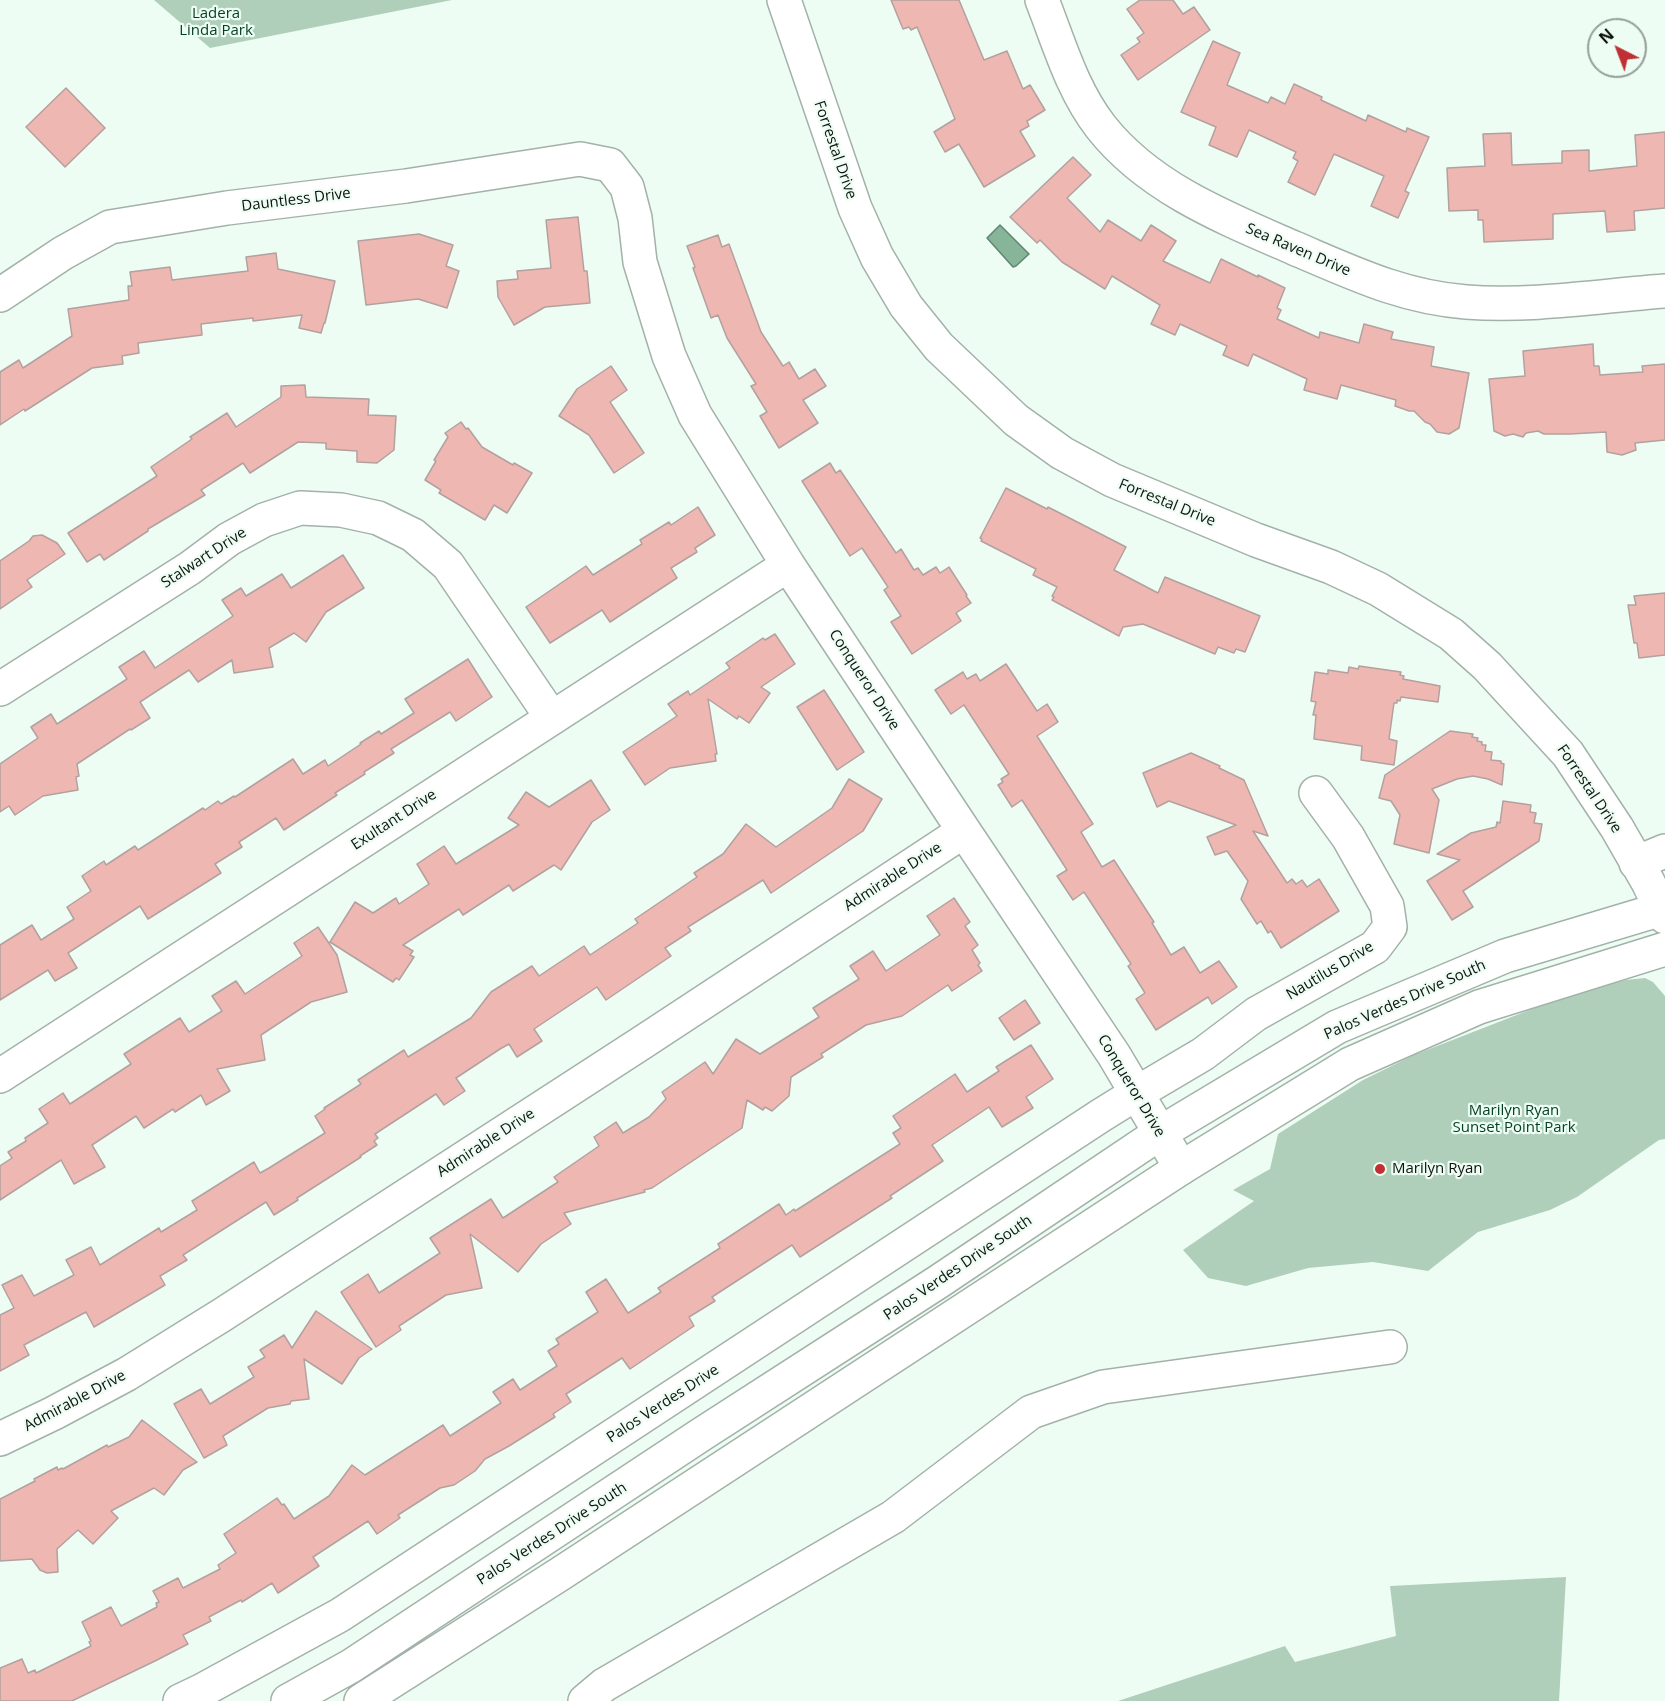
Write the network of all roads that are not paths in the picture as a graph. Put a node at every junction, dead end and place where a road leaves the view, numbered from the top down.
1 (784, 0) edge
2 (1042, 0) edge
3 (610, 165) joint
4 (1665, 291) edge
5 (0, 295) edge
6 (788, 565) junction
7 (0, 689) edge
8 (552, 718) junction
9 (1316, 793) dead end
10 (964, 831) junction
11 (1651, 857) edge
12 (1664, 911) edge
13 (1665, 949) edge
14 (0, 1076) edge
15 (1137, 1093) junction
16 (1160, 1133) junction
17 (1181, 1168) junction
18 (1390, 1347) dead end
19 (0, 1439) edge
20 (180, 1701) edge
21 (288, 1701) edge
22 (361, 1701) edge
23 (585, 1701) edge

1 - 11 street, Forrestal Drive
2 - 4 street, Sea Raven Drive
3 - 5 street, Dauntless Drive
3 - 6 street, Conqueror Drive
6 - 8 street, Exultant Drive
6 - 10 street, Conqueror Drive
7 - 8 street, Stalwart Drive
8 - 14 street, Exultant Drive
9 - 15 street, Nautilus Drive
10 - 15 street, Conqueror Drive
10 - 19 street, Admirable Drive
11 - 12 street, Forrestal Drive
12 - 16 street, Palos Verdes Drive South
13 - 17 street
15 - 16 street, Conqueror Drive
15 - 20 street, Palos Verdes Drive
16 - 17 street, Conqueror Drive
16 - 21 street, Palos Verdes Drive South
17 - 22 street
18 - 23 street

